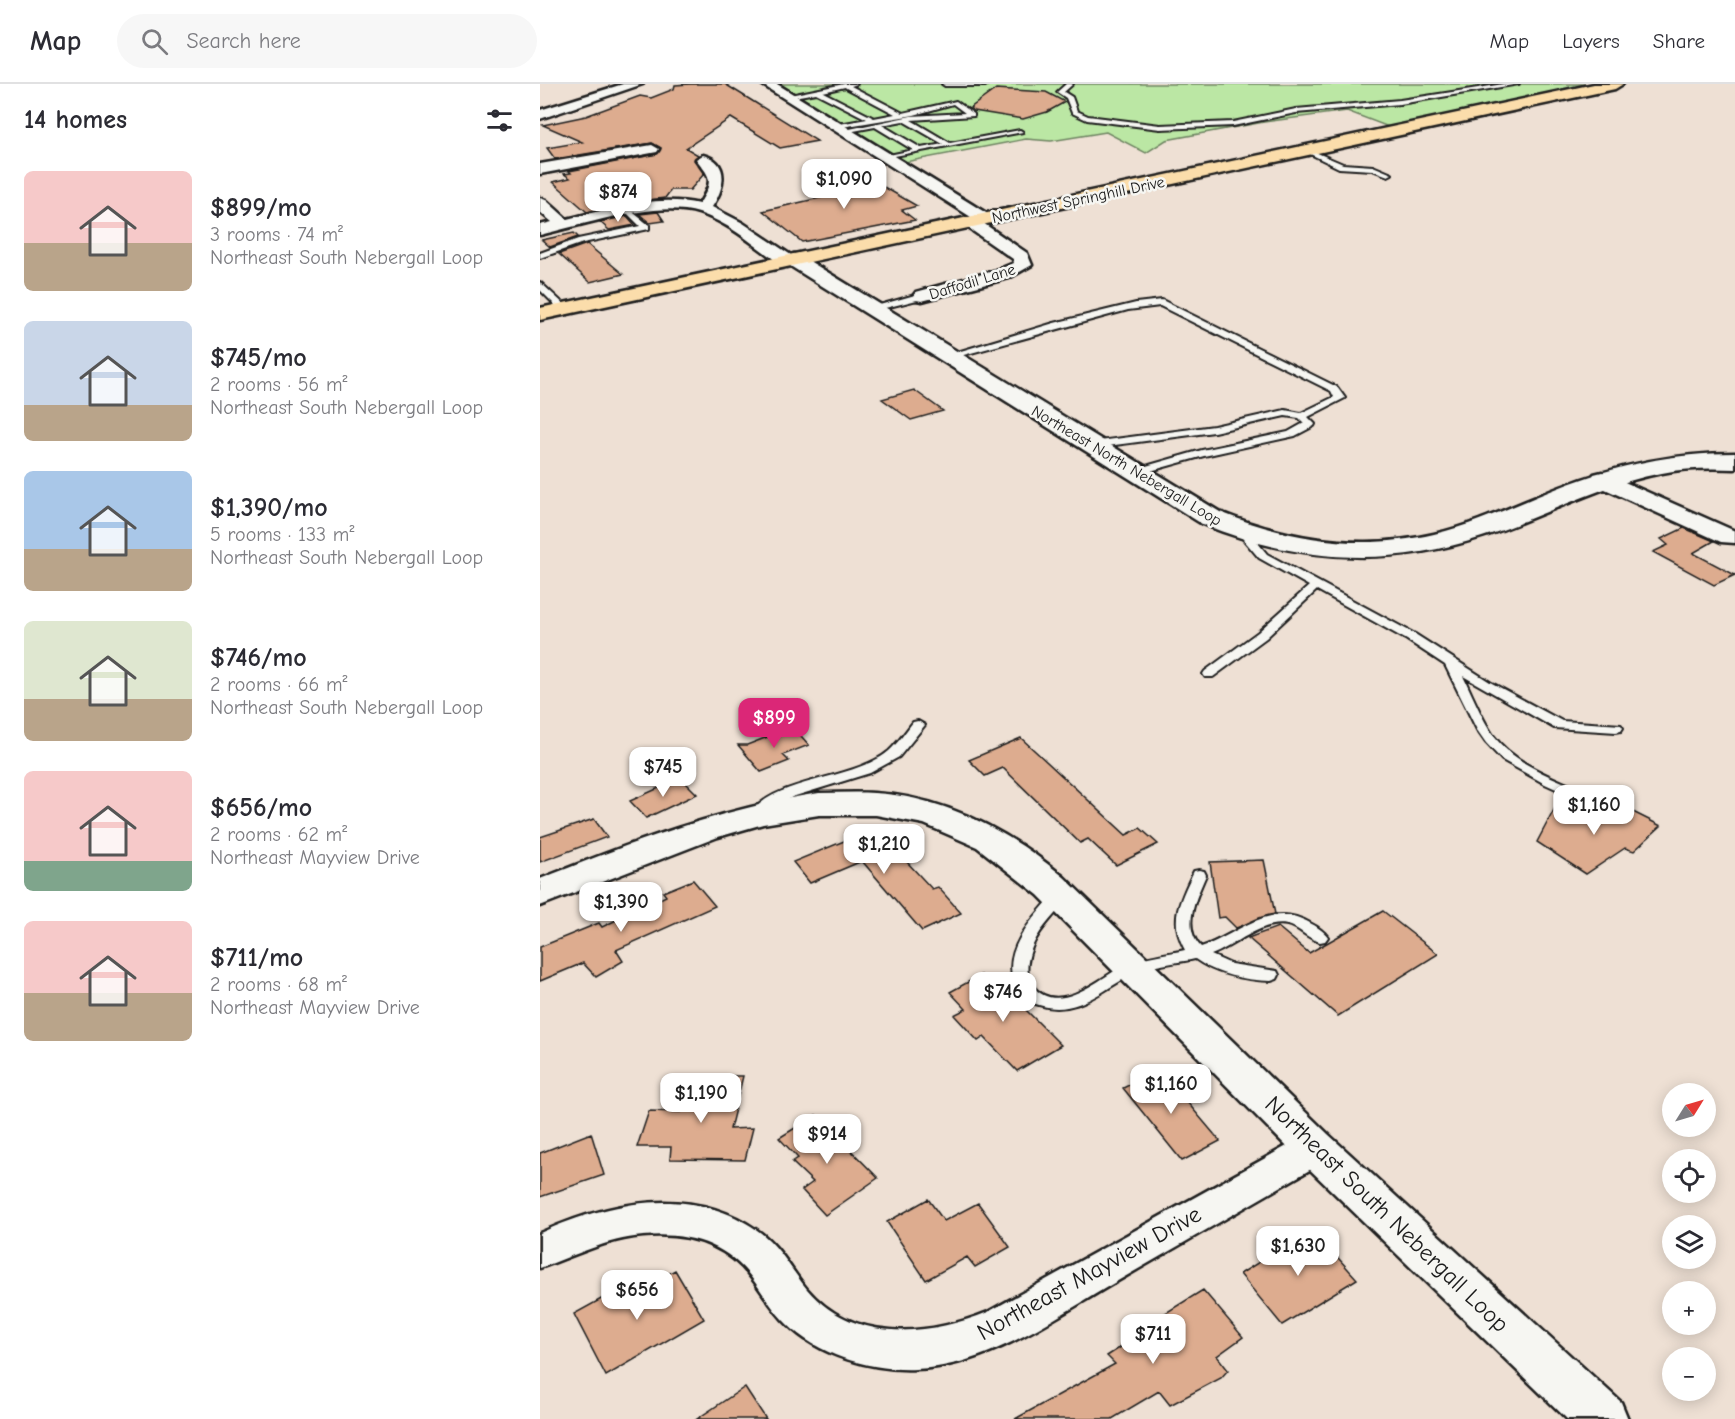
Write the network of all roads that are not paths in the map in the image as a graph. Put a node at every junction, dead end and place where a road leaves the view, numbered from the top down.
1 (636, 84) edge
2 (768, 84) edge
3 (945, 84) edge
4 (985, 84) edge
5 (1070, 84) edge
6 (1516, 84) edge
7 (1616, 84) edge
8 (851, 85) edge
9 (818, 91) junction
10 (788, 96) junction
11 (540, 115) edge
12 (903, 117) junction
13 (875, 122) junction
14 (842, 130) junction
15 (1020, 132) dead end
16 (949, 145) junction
17 (652, 149) dead end
18 (1306, 150) junction
19 (921, 151) junction
20 (886, 157) junction
21 (703, 159) dead end
22 (540, 169) edge
23 (1388, 174) dead end
24 (540, 203) edge
25 (703, 209) junction
26 (630, 212) junction
27 (977, 220) junction
28 (564, 225) junction
29 (540, 230) edge
30 (540, 256) edge
31 (791, 260) junction
32 (540, 285) edge
33 (922, 296) joint
34 (873, 308) junction
35 (564, 309) junction
36 (540, 314) edge
37 (949, 356) junction
38 (1302, 416) junction
39 (1092, 445) junction
40 (1735, 460) edge
41 (1137, 472) junction
42 (1602, 478) junction
43 (1244, 533) junction
44 (1729, 537) dead end
45 (1315, 586) junction
46 (1448, 661) junction
47 (1209, 674) dead end
48 (918, 725) dead end
49 (1616, 728) dead end
50 (1583, 796) dead end
51 (754, 814) junction
52 (1199, 874) dead end
53 (540, 892) edge
54 (1061, 896) junction
55 (1320, 938) dead end
56 (1197, 954) junction
57 (1134, 968) junction
58 (1271, 975) dead end
59 (1313, 1146) junction
60 (540, 1251) edge
61 (1603, 1419) edge

1 - 11 street
2 - 10 street
3 - 4 lane
5 - 6 lane
7 - 18 main road, Northwest Springhill Drive
8 - 9 lane
8 - 12 lane
9 - 10 lane
9 - 13 lane
10 - 14 street
12 - 12 lane
12 - 13 lane
12 - 16 lane
13 - 14 lane
13 - 19 lane
14 - 20 street
15 - 16 lane
16 - 19 lane
17 - 22 street
18 - 23 lane
18 - 27 main road, Northwest Springhill Drive
19 - 20 lane
20 - 27 street
21 - 25 street
24 - 28 street
25 - 26 street
25 - 31 street
26 - 28 street
26 - 30 lane
27 - 31 main road, Northwest Springhill Drive
27 - 33 street, Daffodil Lane
28 - 29 street
31 - 34 street, Northeast North Nebergall Loop
31 - 35 main road, Northwest Springhill Drive
32 - 35 lane
33 - 34 lane
34 - 37 street, Northeast North Nebergall Loop
35 - 36 main road, Northwest Springhill Drive
37 - 38 lane
37 - 39 street, Northeast North Nebergall Loop
38 - 39 lane
38 - 41 lane
39 - 41 street, Northeast North Nebergall Loop
40 - 42 street, Northeast North Nebergall Loop
41 - 43 street, Northeast North Nebergall Loop
42 - 43 street, Northeast North Nebergall Loop
42 - 44 street
43 - 45 lane
45 - 46 lane
45 - 47 lane
46 - 49 lane
46 - 50 lane
48 - 51 lane
51 - 53 street, Northeast South Nebergall Loop
51 - 54 street, Northeast South Nebergall Loop
52 - 56 lane
54 - 57 street, Northeast South Nebergall Loop
54 - 57 lane
55 - 56 lane
56 - 57 lane
56 - 58 lane
57 - 59 street, Northeast South Nebergall Loop
59 - 60 street, Northeast Mayview Drive
59 - 61 street, Northeast South Nebergall Loop

